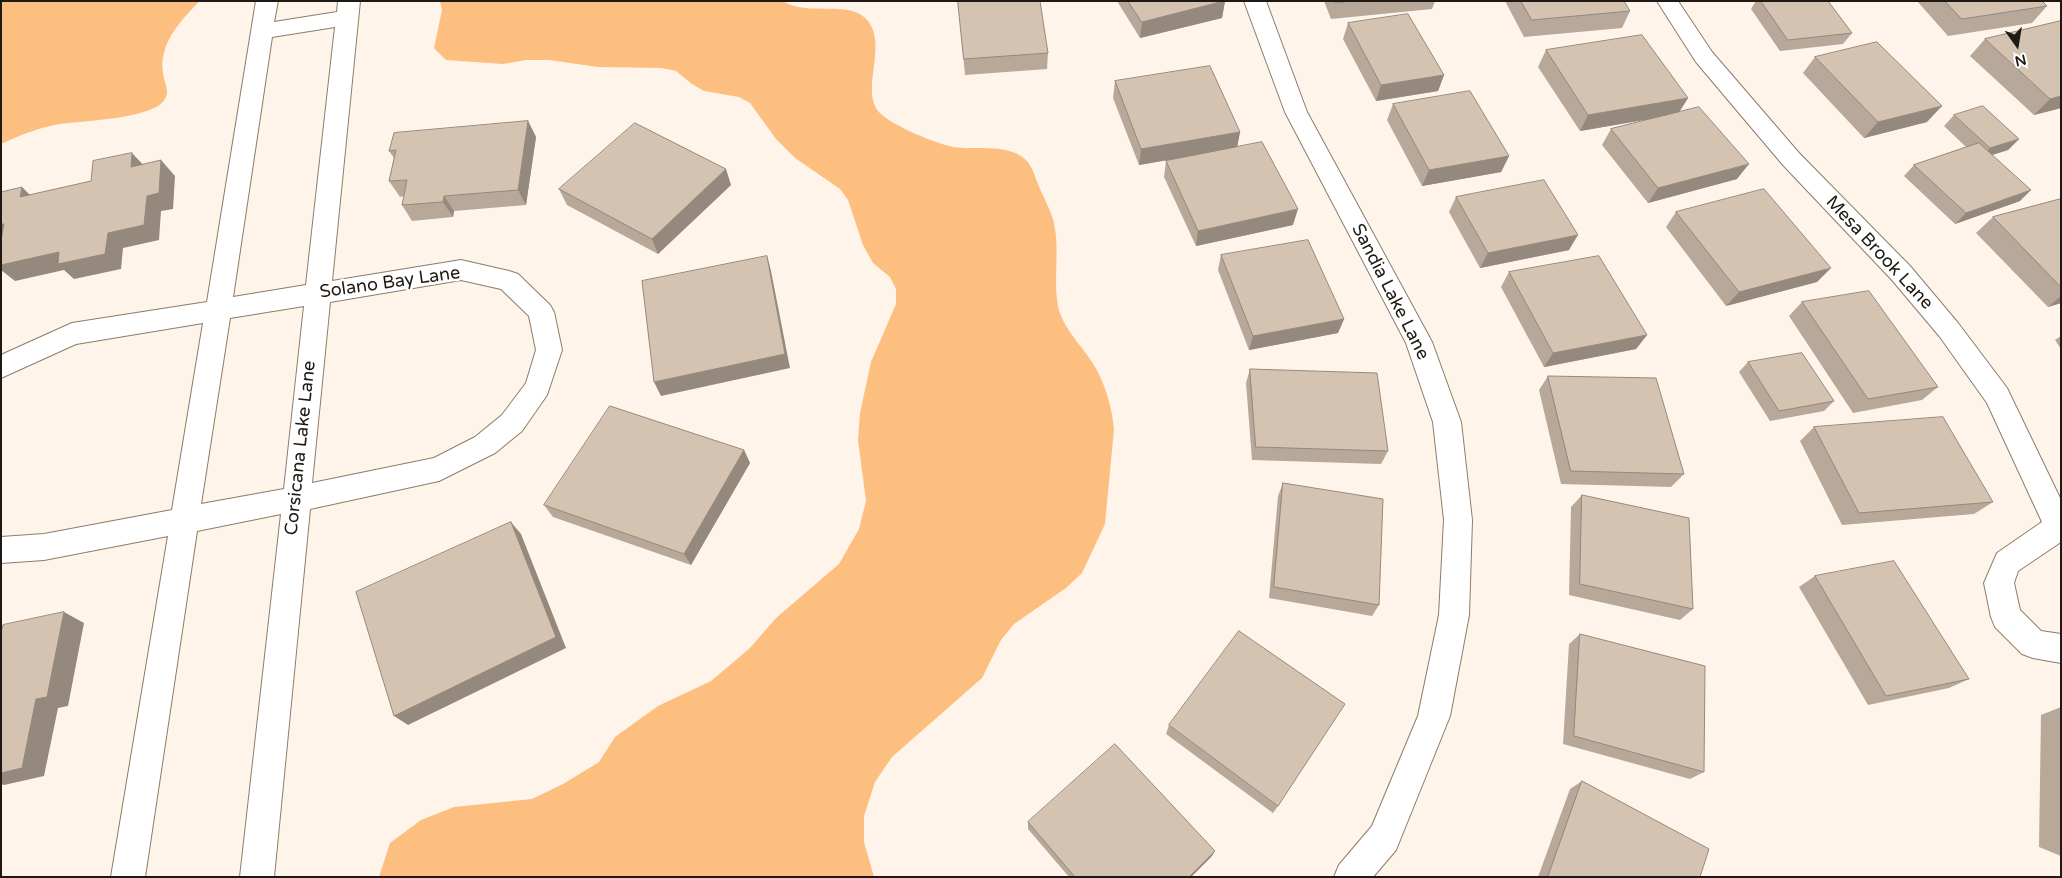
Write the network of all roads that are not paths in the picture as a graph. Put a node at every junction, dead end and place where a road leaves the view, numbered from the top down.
1 (267, 1) edge
2 (1255, 1) edge
3 (1667, 1) edge
4 (348, 10) edge
5 (262, 32) junction
6 (318, 293) junction
7 (217, 311) junction
8 (1, 367) edge
9 (296, 499) junction
10 (184, 520) junction
11 (2060, 528) edge
12 (1, 550) edge
13 (2061, 649) edge
14 (128, 877) edge
15 (256, 877) edge
16 (1351, 877) edge

1 - 5 street
2 - 16 street, Sandia Lake Lane
3 - 11 street, Mesa Brook Lane
4 - 5 street, Corsicana Lake Lane
4 - 6 street, Corsicana Lake Lane
5 - 7 street
6 - 7 street, Solano Bay Lane
6 - 9 street, Corsicana Lake Lane
6 - 9 street, Solano Bay Lane
7 - 8 street, Solano Bay Lane
7 - 10 street
9 - 10 street, Solano Bay Lane
9 - 15 street, Corsicana Lake Lane
10 - 12 street, Solano Bay Lane
10 - 14 street
11 - 13 street, Mesa Brook Lane

